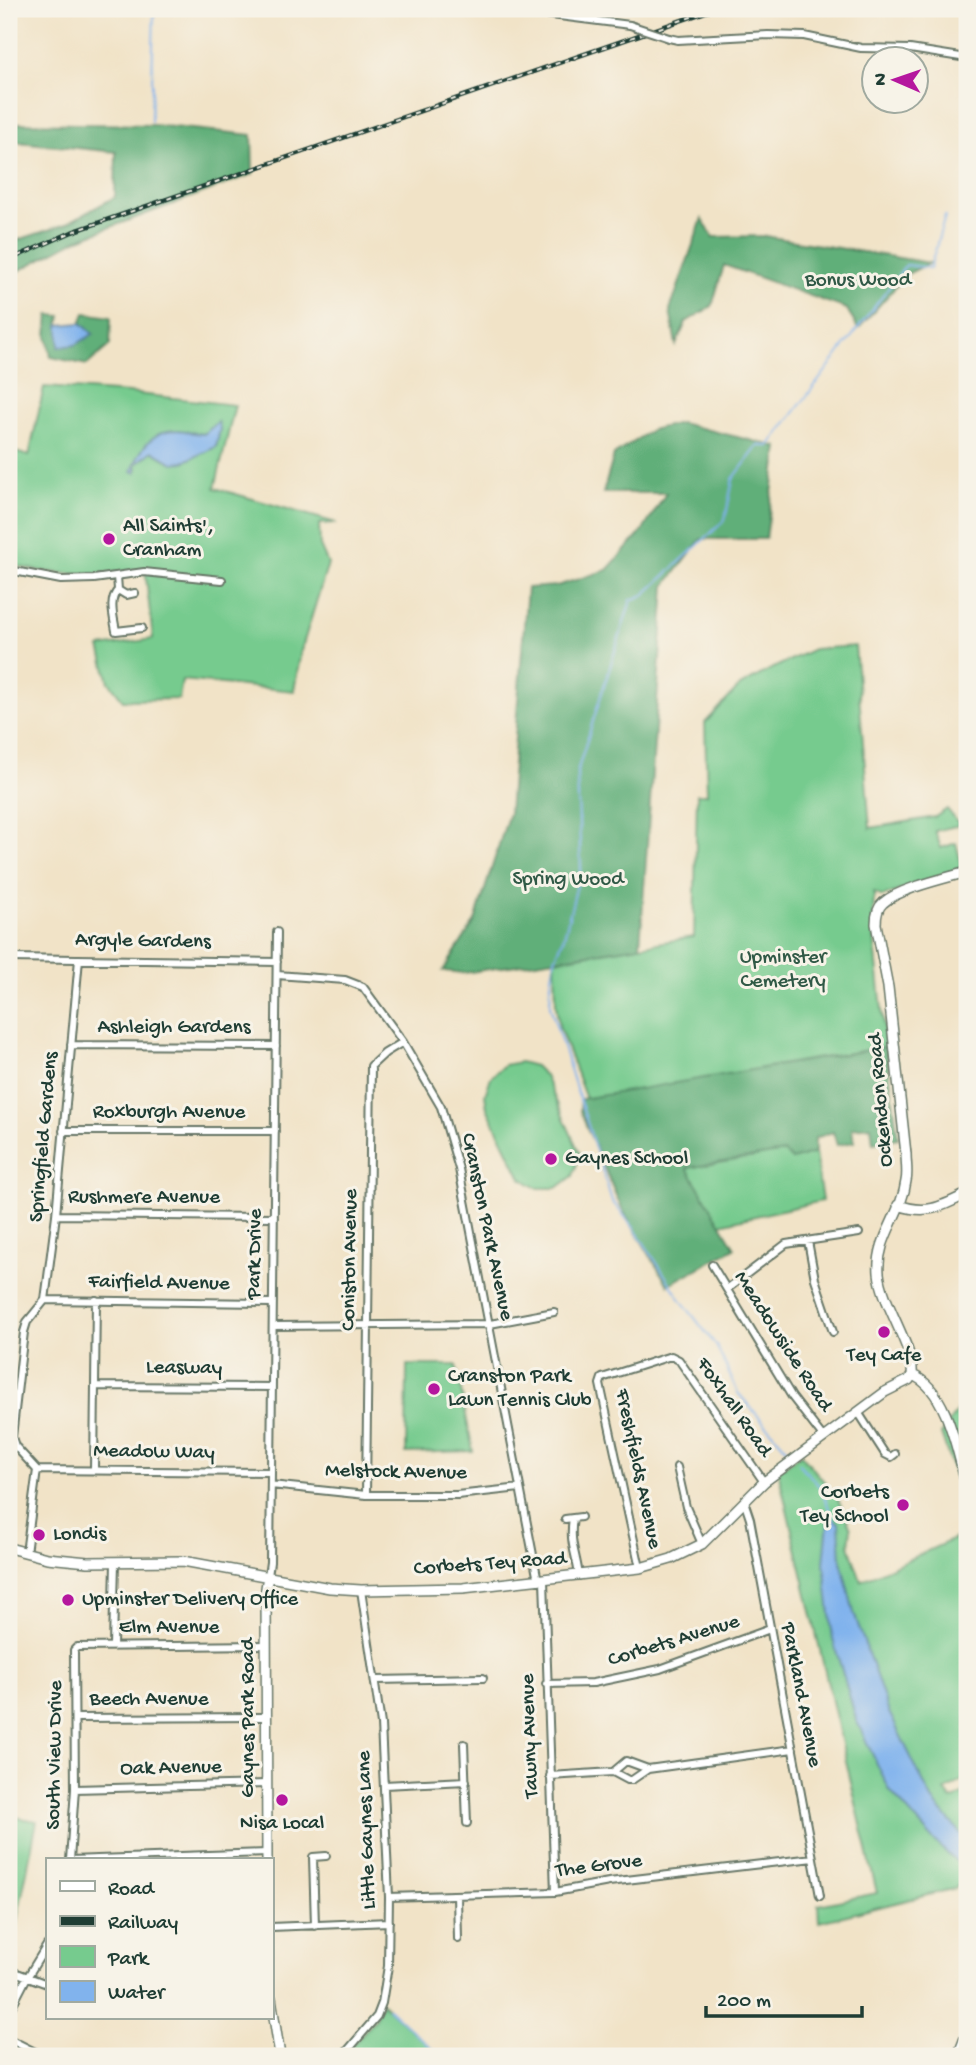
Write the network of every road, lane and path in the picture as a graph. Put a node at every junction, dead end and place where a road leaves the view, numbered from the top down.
1 (504, 9) edge
2 (967, 58) edge
3 (9, 570) edge
4 (117, 576) junction
5 (222, 580) dead end
6 (118, 590) junction
7 (135, 593) dead end
8 (142, 628) dead end
9 (967, 872) edge
10 (277, 932) dead end
11 (9, 958) edge
12 (79, 958) junction
13 (277, 962) junction
14 (277, 975) junction
15 (403, 1042) junction
16 (71, 1045) junction
17 (276, 1046) junction
18 (63, 1130) junction
19 (275, 1131) junction
20 (967, 1195) edge
21 (898, 1205) junction
22 (56, 1215) junction
23 (274, 1217) junction
24 (859, 1233) dead end
25 (808, 1241) junction
26 (712, 1265) dead end
27 (727, 1289) junction
28 (45, 1300) junction
29 (96, 1300) junction
30 (273, 1303) junction
31 (554, 1312) dead end
32 (367, 1324) junction
33 (490, 1324) junction
34 (273, 1326) junction
35 (833, 1332) dead end
36 (671, 1356) joint
37 (912, 1375) junction
38 (95, 1386) junction
39 (272, 1387) junction
40 (858, 1412) junction
41 (823, 1437) junction
42 (895, 1454) dead end
43 (677, 1467) dead end
44 (37, 1470) junction
45 (94, 1470) junction
46 (271, 1472) junction
47 (764, 1482) junction
48 (271, 1485) junction
49 (967, 1487) edge
50 (520, 1488) junction
51 (366, 1495) junction
52 (744, 1501) junction
53 (573, 1518) dead end
54 (702, 1544) junction
55 (9, 1548) edge
56 (26, 1553) junction
57 (115, 1562) junction
58 (640, 1567) junction
59 (268, 1576) junction
60 (579, 1576) junction
61 (541, 1580) junction
62 (361, 1590) junction
63 (770, 1629) junction
64 (267, 1645) junction
65 (113, 1646) junction
66 (74, 1650) joint
67 (483, 1678) dead end
68 (376, 1680) junction
69 (546, 1684) junction
70 (266, 1717) junction
71 (75, 1718) junction
72 (464, 1744) dead end
73 (793, 1749) junction
74 (648, 1769) junction
75 (613, 1772) junction
76 (550, 1776) junction
77 (466, 1781) junction
78 (267, 1784) junction
79 (384, 1785) junction
80 (75, 1789) junction
81 (467, 1823) dead end
82 (326, 1856) dead end
83 (267, 1857) edge
84 (70, 1858) edge
85 (201, 1858) edge
86 (813, 1858) junction
87 (555, 1892) junction
88 (457, 1895) junction
89 (820, 1896) dead end
90 (389, 1897) junction
91 (389, 1922) junction
92 (315, 1926) junction
93 (273, 1927) edge
94 (458, 1939) dead end
95 (46, 1947) edge
96 (9, 1970) edge
97 (26, 1978) junction
98 (46, 1984) edge
99 (9, 2012) edge
100 (273, 2015) edge
101 (967, 2034) edge
102 (9, 2039) edge
103 (43, 2056) edge
104 (279, 2056) edge
105 (343, 2056) edge
106 (958, 2056) edge

1 - 2 street, bridge
3 - 4 street
4 - 5 street
4 - 6 street
6 - 7 street
6 - 8 street
9 - 21 main road, Ockendon Road
10 - 13 street, Park Drive
11 - 12 street, Argyle Gardens
12 - 13 street, Argyle Gardens
12 - 16 street, Springfield Gardens
13 - 14 street, Park Drive
14 - 15 street, Cranston Park Avenue
14 - 17 street, Park Drive
15 - 32 street, Coniston Avenue
15 - 33 street, Cranston Park Avenue
16 - 17 street, Ashleigh Gardens
16 - 18 street, Springfield Gardens
17 - 19 street, Park Drive
18 - 19 street, Roxburgh Avenue
18 - 22 street, Springfield Gardens
19 - 23 street, Park Drive
20 - 21 main road
21 - 37 main road, Ockendon Road
22 - 23 street, Rushmere Avenue
22 - 28 street, Springfield Gardens
23 - 30 street, Park Drive
24 - 25 street
25 - 27 street
25 - 35 street
26 - 27 street, Meadowside Road
27 - 41 street, Meadowside Road
28 - 29 street, Fairfield Avenue
28 - 44 street, Springfield Gardens
29 - 30 street, Fairfield Avenue
29 - 38 street
30 - 34 street, Park Drive
31 - 33 street
32 - 33 street
32 - 34 street
32 - 51 street, Coniston Avenue
33 - 50 street, Cranston Park Avenue
34 - 39 street, Park Drive
36 - 47 street, Foxhall Road
36 - 58 street, Freshfields Avenue
37 - 40 main road, Corbets Tey Road
37 - 49 main road
38 - 39 street, Leasway
38 - 45 street
39 - 46 street, Park Drive
40 - 41 main road, Corbets Tey Road
40 - 42 street
41 - 47 main road, Corbets Tey Road
43 - 54 street
44 - 45 street, Meadow Way
44 - 56 street
45 - 46 street, Meadow Way
46 - 48 street, Park Drive
47 - 52 main road, Corbets Tey Road
48 - 51 street, Melstock Avenue
48 - 59 street, Park Drive
50 - 51 street, Melstock Avenue
50 - 61 street, Cranston Park Avenue
52 - 54 main road, Corbets Tey Road
52 - 63 street, Parkland Avenue
53 - 60 street
54 - 58 main road, Corbets Tey Road
55 - 56 main road, Corbets Tey Road
56 - 57 main road, Corbets Tey Road
57 - 59 main road, Corbets Tey Road
57 - 65 street
58 - 60 main road, Corbets Tey Road
59 - 62 main road, Corbets Tey Road
59 - 64 main road, Gaynes Park Road
60 - 61 main road, Corbets Tey Road
61 - 62 main road, Corbets Tey Road
61 - 69 street, Tawny Avenue
62 - 68 street, Little Gaynes Lane
63 - 69 street, Corbets Avenue
63 - 73 street, Parkland Avenue
64 - 65 street, Elm Avenue
64 - 70 main road, Gaynes Park Road
65 - 66 street, Elm Avenue
66 - 71 street, South View Drive
67 - 68 street
68 - 79 street, Little Gaynes Lane
69 - 76 street, Tawny Avenue
70 - 71 street, Beech Avenue
70 - 78 main road, Gaynes Park Road
71 - 80 street, South View Drive
72 - 77 street
73 - 74 street
73 - 86 street, Parkland Avenue
74 - 75 street
74 - 75 street
75 - 76 street
76 - 87 street, Tawny Avenue
77 - 79 street
77 - 81 street
78 - 80 street, Oak Avenue
78 - 83 main road, Gaynes Park Road
79 - 90 street, Little Gaynes Lane
80 - 84 street, South View Drive
82 - 92 street
83 - 85 street
86 - 87 street, The Grove
86 - 89 street, Parkland Avenue
87 - 88 street, The Grove
88 - 90 street, The Grove
88 - 94 street
90 - 91 street, Little Gaynes Lane
91 - 92 street
91 - 105 street, Little Gaynes Lane
92 - 93 street
95 - 97 street
96 - 97 street
97 - 98 street
97 - 99 street
100 - 104 main road
101 - 106 main road
102 - 103 street

